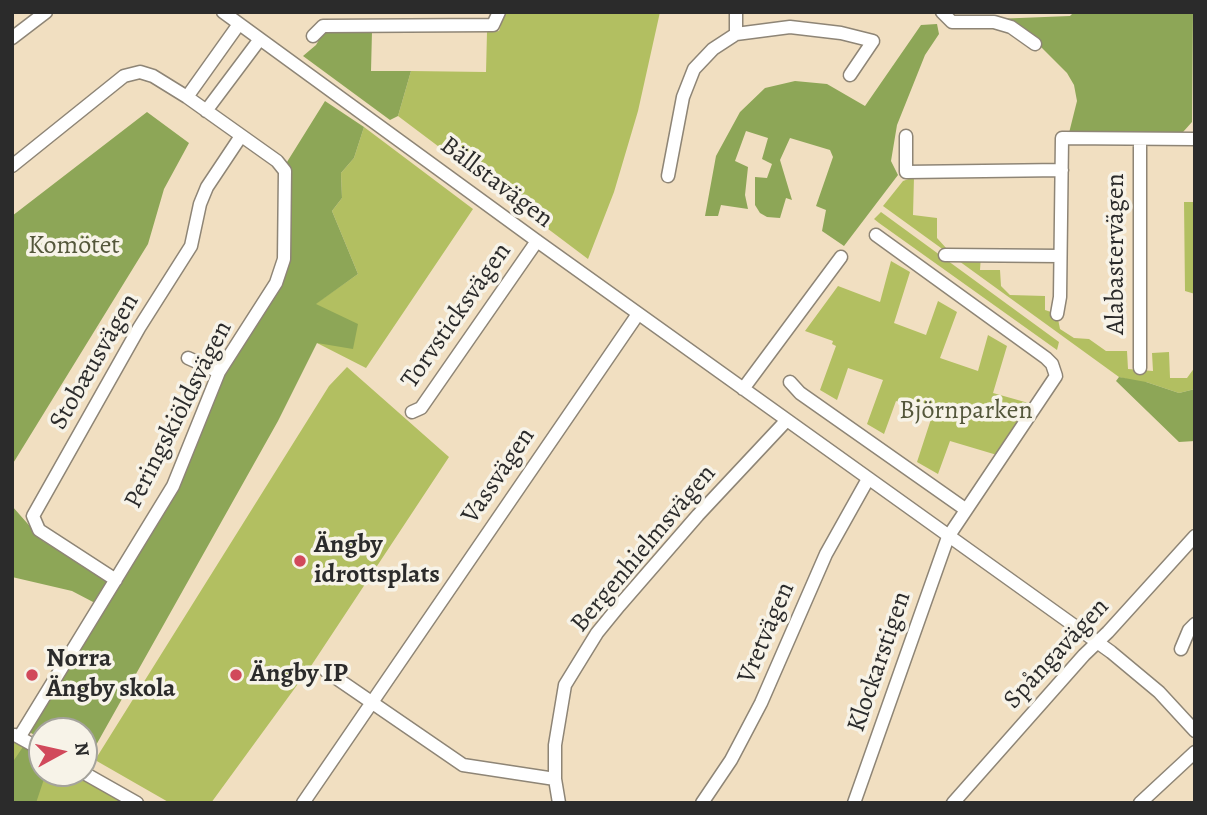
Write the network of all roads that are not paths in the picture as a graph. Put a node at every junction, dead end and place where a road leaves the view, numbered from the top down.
1 (46, 12) edge
2 (223, 12) edge
3 (499, 12) edge
4 (736, 12) edge
5 (942, 12) edge
6 (239, 24) junction
7 (736, 34) junction
8 (313, 36) dead end
9 (12, 38) edge
10 (260, 39) junction
11 (1035, 44) dead end
12 (850, 75) dead end
13 (187, 97) junction
14 (206, 111) junction
15 (241, 136) junction
16 (906, 136) dead end
17 (1195, 139) edge
18 (1140, 140) junction
19 (12, 166) edge
20 (1062, 170) junction
21 (668, 176) dead end
22 (876, 236) dead end
23 (537, 241) junction
24 (945, 255) dead end
25 (1060, 256) junction
26 (841, 257) dead end
27 (1057, 313) dead end
28 (638, 314) junction
29 (188, 358) dead end
30 (1140, 369) dead end
31 (219, 372) junction
32 (790, 382) dead end
33 (743, 389) junction
34 (412, 412) dead end
35 (786, 421) junction
36 (868, 479) junction
37 (965, 509) junction
38 (1195, 536) edge
39 (948, 537) junction
40 (116, 580) junction
41 (1195, 624) edge
42 (1097, 642) junction
43 (1181, 649) dead end
44 (326, 671) dead end
45 (373, 703) junction
46 (1195, 731) edge
47 (16, 735) edge
48 (1195, 752) edge
49 (555, 779) junction
50 (98, 781) edge
51 (137, 803) edge
52 (303, 803) edge
53 (559, 803) edge
54 (702, 803) edge
55 (854, 803) edge
56 (953, 803) edge
57 (1140, 803) edge

1 - 9 street
2 - 6 street, Bällstavägen
3 - 8 street
4 - 7 street
5 - 11 street
6 - 10 street, Bällstavägen
6 - 13 street
7 - 12 street
7 - 21 street
10 - 14 street
10 - 23 street, Bällstavägen
13 - 14 street, Peringskiöldsvägen
13 - 19 street, Peringskiöldsvägen
14 - 15 street, Peringskiöldsvägen
15 - 31 street, Peringskiöldsvägen
15 - 40 street, Stobæusvägen
16 - 20 street
17 - 18 street
18 - 20 street
18 - 30 street, Alabastervägen
20 - 25 street
22 - 37 street
23 - 28 street, Bällstavägen
23 - 34 street, Torvsticksvägen
24 - 25 street
25 - 27 street
26 - 33 street
28 - 33 street, Bällstavägen
28 - 45 street, Vassvägen
29 - 31 street
31 - 40 street, Peringskiöldsvägen
32 - 37 street
33 - 35 street, Bällstavägen
35 - 36 street, Bällstavägen
35 - 49 street, Bergenhielmsvägen
36 - 39 street, Bällstavägen
36 - 54 street, Vretvägen
37 - 39 street
38 - 42 street, Spångavägen
39 - 42 street, Bällstavägen
39 - 55 street, Klockarstigen
40 - 47 street, Peringskiöldsvägen
41 - 43 street
42 - 46 street, Bällstavägen
42 - 56 street, Spångavägen
44 - 45 street
45 - 49 street
45 - 52 street, Vassvägen
48 - 57 street
49 - 53 street, Bergenhielmsvägen
50 - 51 street

